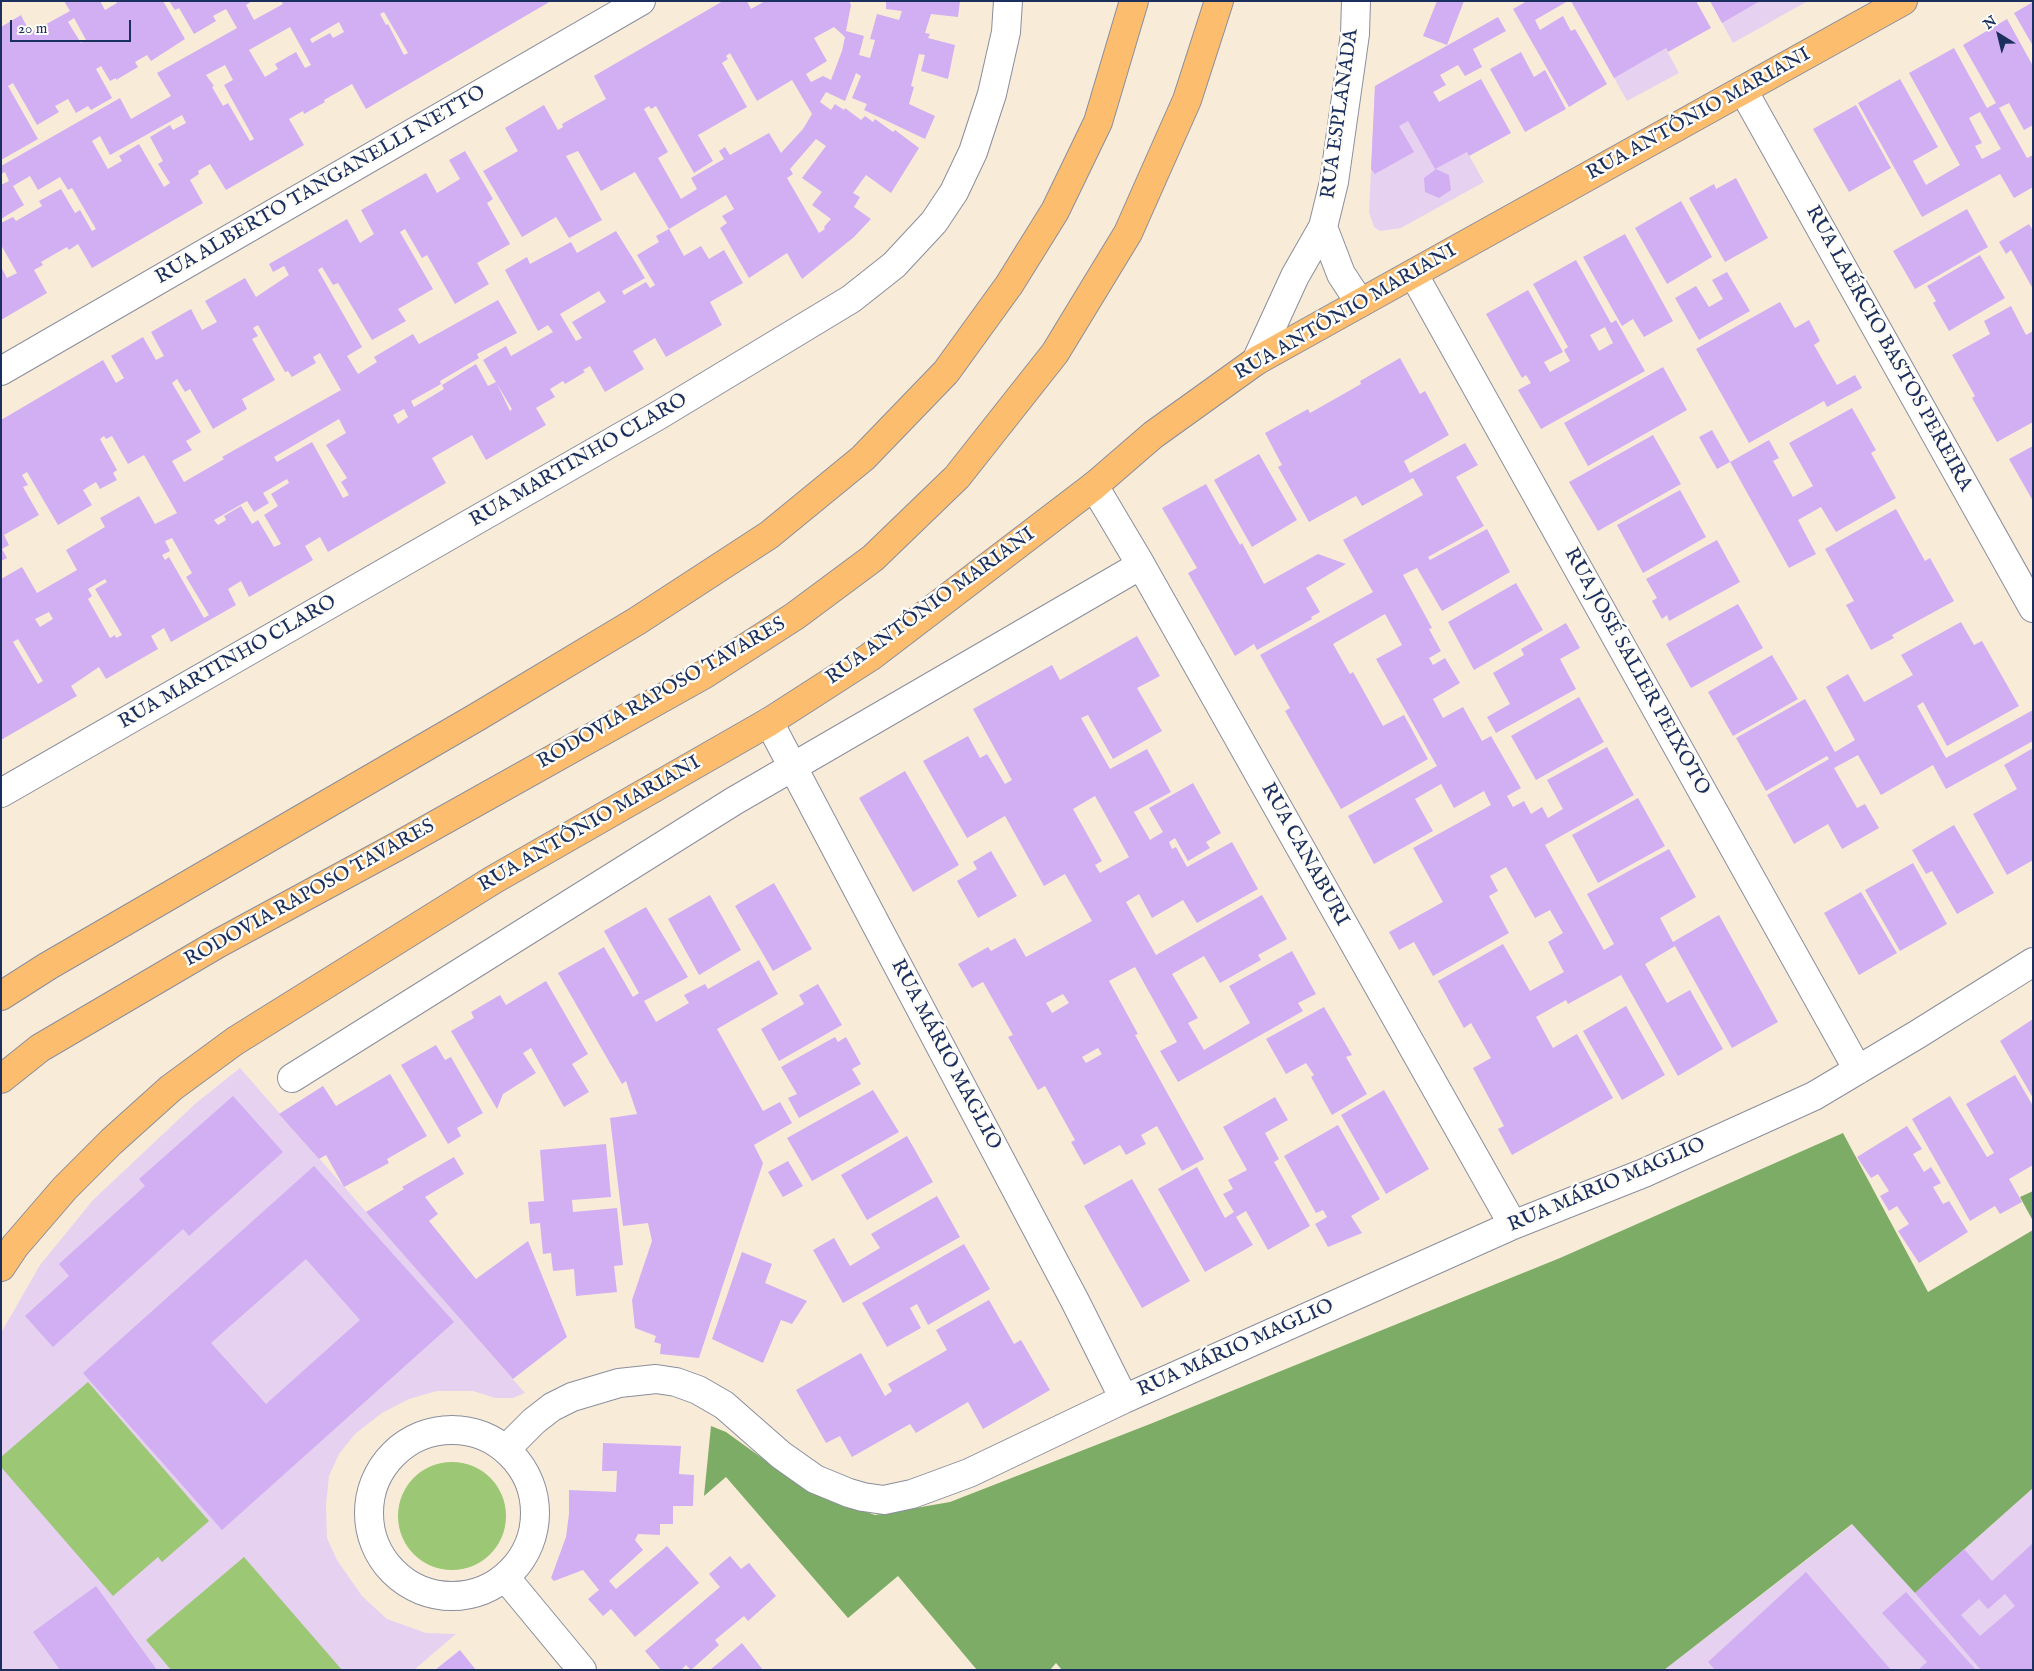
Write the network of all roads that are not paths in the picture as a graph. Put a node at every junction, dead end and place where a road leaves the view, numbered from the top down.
1 (641, 1) edge
2 (1008, 1) edge
3 (1134, 1) edge
4 (1219, 1) edge
5 (1356, 1) edge
6 (1902, 1) edge
7 (1743, 90) junction
8 (1322, 227) junction
9 (1414, 274) junction
10 (1360, 303) junction
11 (1256, 361) junction
12 (1, 370) edge
13 (1094, 486) junction
14 (1141, 565) junction
15 (2033, 608) edge
16 (769, 722) junction
17 (792, 768) junction
18 (1, 793) edge
19 (2033, 962) edge
20 (1, 996) edge
21 (1858, 1070) junction
22 (292, 1078) dead end
23 (1, 1079) edge
24 (1513, 1225) junction
25 (1, 1267) edge
26 (1124, 1399) junction
27 (506, 1448) junction
28 (505, 1577) junction
29 (582, 1670) edge

1 - 12 street, RUA ALBERTO TANGANELLI NETTO
2 - 18 street, RUA MARTINHO CLARO
3 - 20 main road
4 - 23 main road, RODOVIA RAPOSO TAVARES
5 - 8 street, RUA ESPLANADA
6 - 7 main road, RUA ANTÔNIO MARIANI
7 - 9 main road, RUA ANTÔNIO MARIANI
7 - 15 street, RUA LAÉRCIO BASTOS PEREIRA
8 - 10 street, RUA ESPLANADA
8 - 11 street, RUA ESPLANADA
9 - 10 main road, RUA ANTÔNIO MARIANI
9 - 21 street, RUA JOSÉ SALIER PEIXOTO
10 - 11 main road, RUA ANTÔNIO MARIANI
11 - 13 main road, RUA ANTÔNIO MARIANI
13 - 14 street, RUA CANABURI
13 - 16 main road, RUA ANTÔNIO MARIANI
14 - 17 street
14 - 24 street, RUA CANABURI
16 - 17 street, RUA MÁRIO MAGLIO
16 - 25 main road, RUA ANTÔNIO MARIANI
17 - 22 street
17 - 26 street, RUA MÁRIO MAGLIO
19 - 21 street, RUA MÁRIO MAGLIO
21 - 24 street, RUA MÁRIO MAGLIO
24 - 26 street, RUA MÁRIO MAGLIO
26 - 27 street
27 - 28 street
27 - 28 street
28 - 29 street

